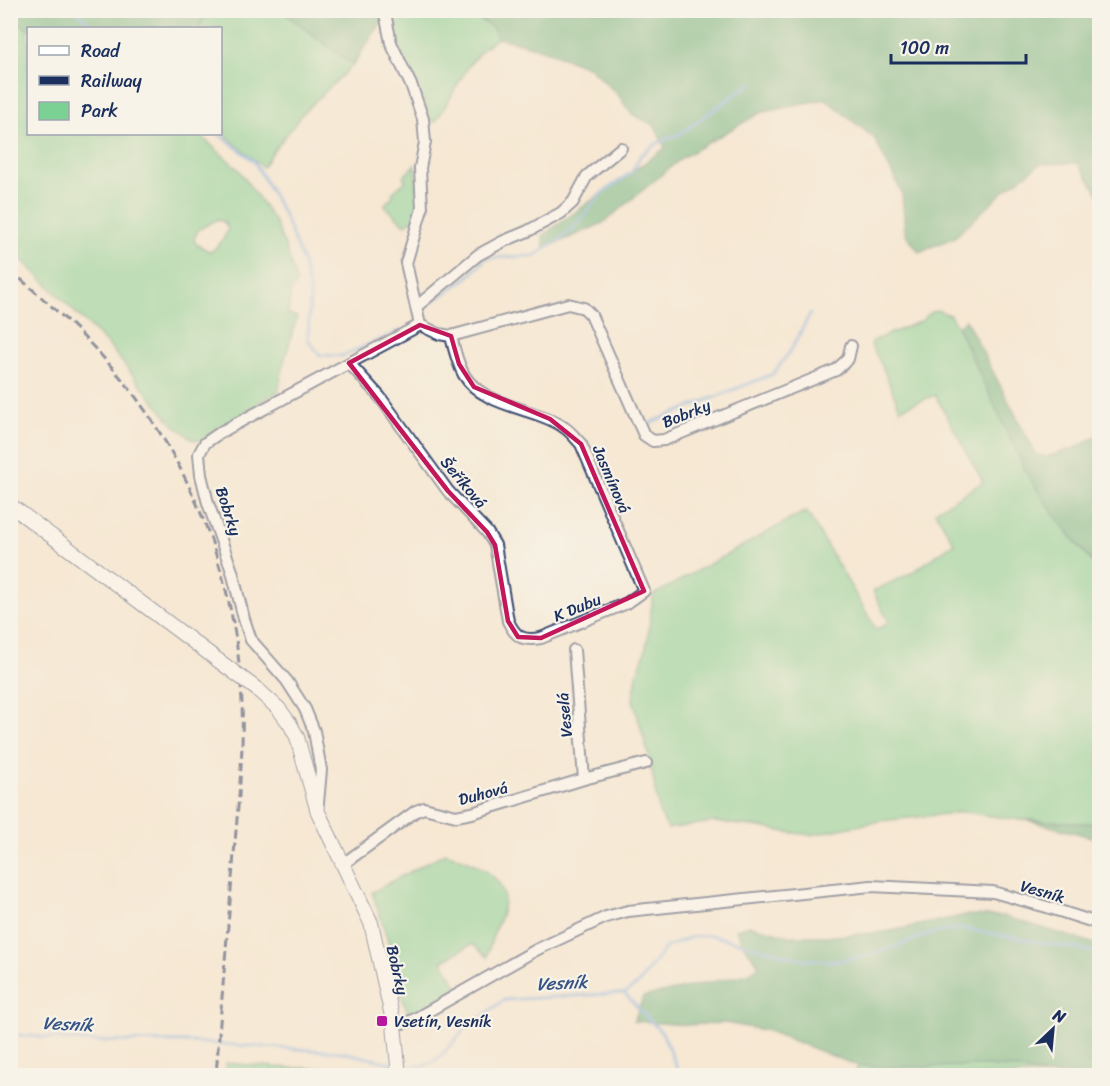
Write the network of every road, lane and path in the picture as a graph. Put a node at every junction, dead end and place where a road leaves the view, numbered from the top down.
1 (383, 10) edge
2 (621, 148) dead end
3 (416, 307) junction
4 (420, 325) junction
5 (451, 336) junction
6 (851, 346) dead end
7 (349, 363) junction
8 (10, 505) edge
9 (644, 591) joint
10 (518, 637) joint
11 (573, 650) dead end
12 (646, 763) dead end
13 (584, 779) junction
14 (318, 812) junction
15 (343, 864) junction
16 (1100, 924) edge
17 (394, 1025) junction
18 (398, 1068) edge

1 - 3 street
2 - 3 street
3 - 4 street
4 - 5 street
4 - 7 street, Bobrky
5 - 6 street, Bobrky
5 - 9 street, Jasmínová
7 - 10 street, Šeříková
7 - 14 street, Bobrky
8 - 14 street, Bobrky, bridge
9 - 10 street, K Dubu
11 - 13 street, Veselá
12 - 13 street, Duhová
13 - 15 street, Duhová
14 - 15 street, Bobrky
15 - 17 street, Bobrky
16 - 17 street, Vesník
17 - 18 street, Bobrky

